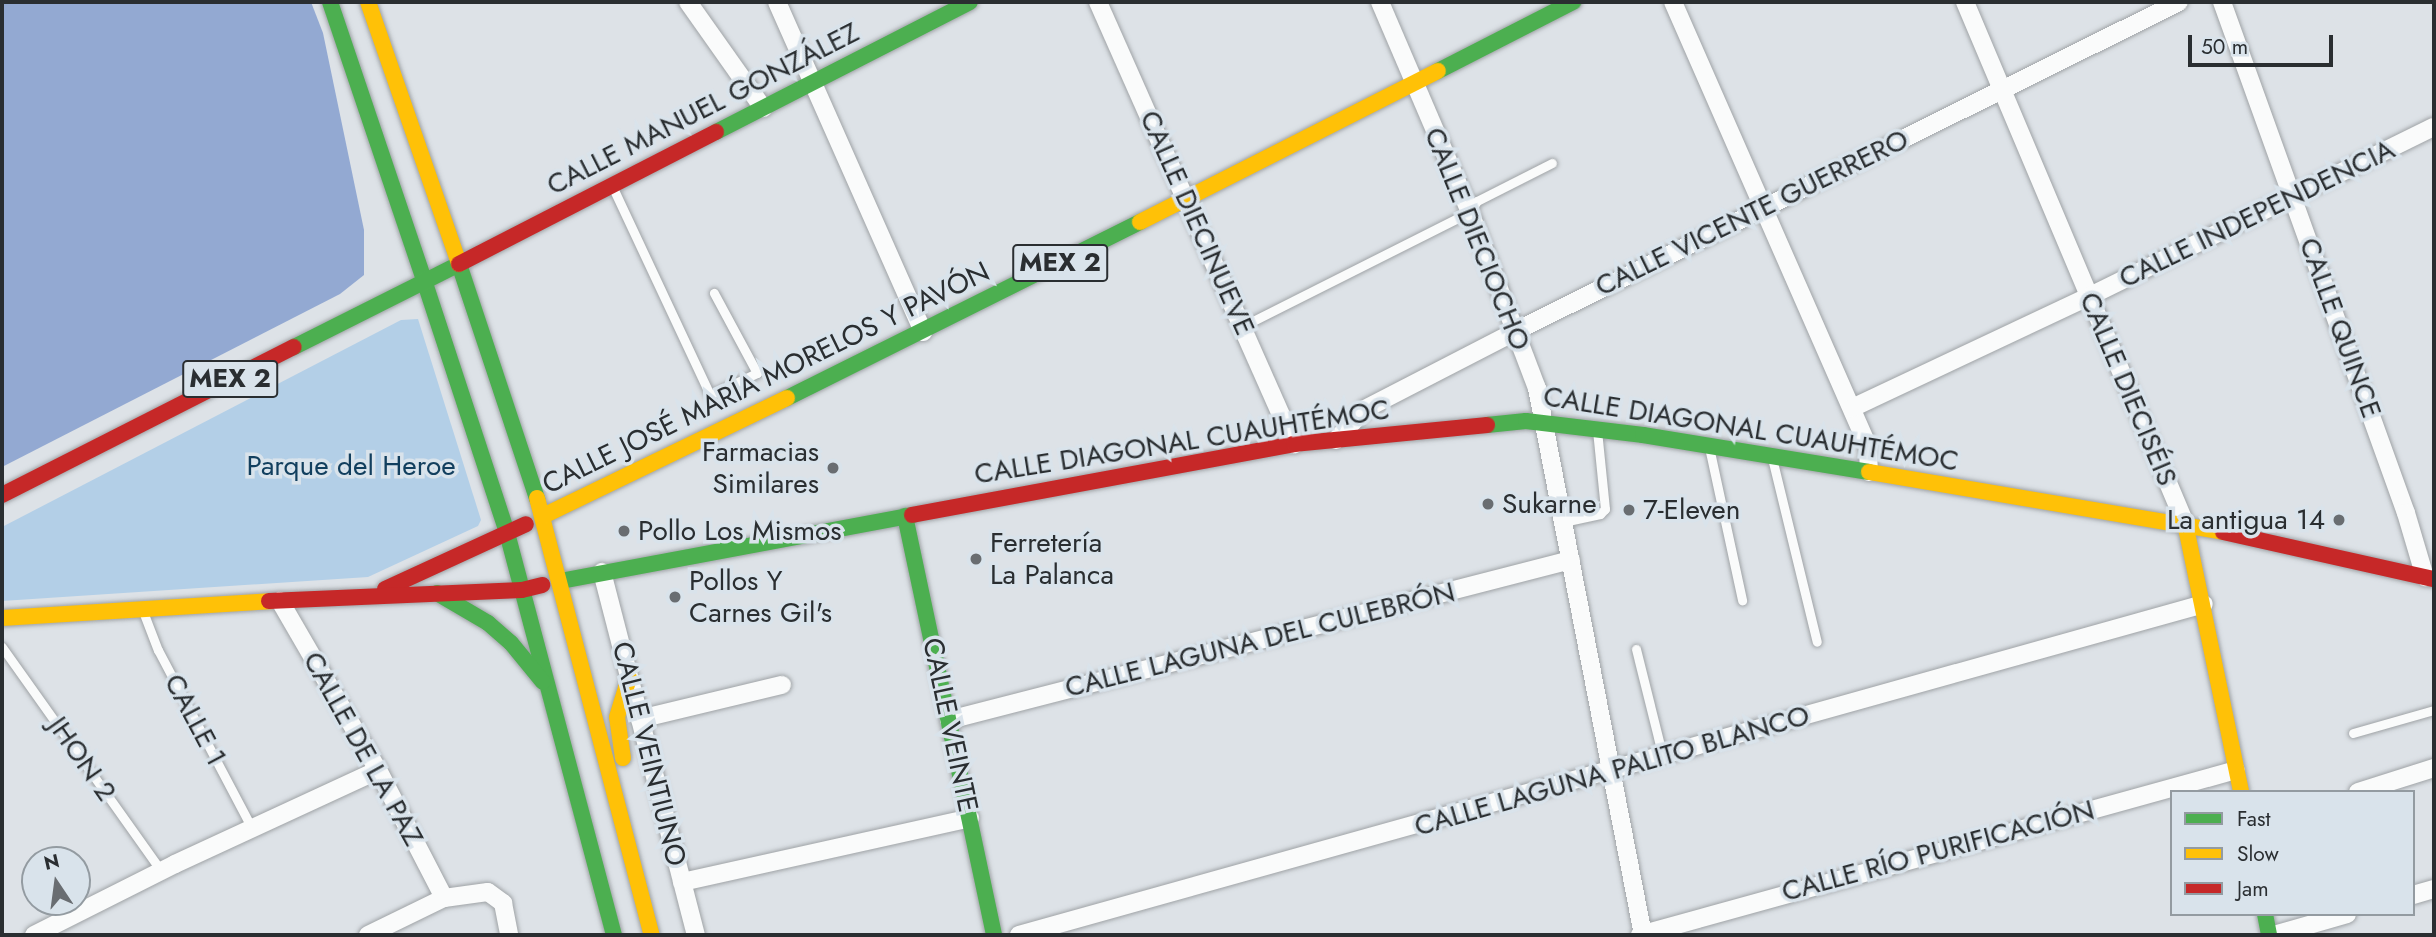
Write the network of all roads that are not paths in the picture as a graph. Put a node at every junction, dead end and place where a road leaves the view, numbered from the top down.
1 (330, 2) edge
2 (368, 2) edge
3 (688, 2) edge
4 (777, 2) edge
5 (970, 2) edge
6 (1098, 2) edge
7 (1380, 2) edge
8 (1573, 2) edge
9 (1673, 2) edge
10 (1965, 2) edge
11 (2179, 2) edge
12 (2222, 2) edge
13 (814, 82) junction
14 (1414, 83) junction
15 (2001, 89) junction
16 (763, 108) junction
17 (2434, 127) edge
18 (1552, 163) dead end
19 (612, 185) junction
20 (2292, 197) junction
21 (1188, 199) junction
22 (1765, 207) junction
23 (1470, 212) junction
24 (459, 264) junction
25 (424, 280) junction
26 (714, 293) dead end
27 (2090, 296) junction
28 (1242, 326) junction
29 (923, 332) junction
30 (1514, 332) junction
31 (1852, 408) junction
32 (1545, 423) junction
33 (1597, 428) junction
34 (1336, 440) junction
35 (1294, 444) junction
36 (1709, 446) junction
37 (1771, 456) junction
38 (1870, 472) junction
39 (2, 495) edge
40 (543, 516) junction
41 (905, 516) junction
42 (1563, 522) junction
43 (2185, 523) junction
44 (507, 533) junction
45 (1571, 560) junction
46 (602, 572) junction
47 (2431, 573) edge
48 (561, 581) junction
49 (523, 590) junction
50 (436, 592) junction
51 (371, 595) junction
52 (1742, 600) dead end
53 (280, 601) junction
54 (2204, 604) junction
55 (143, 609) junction
56 (2, 618) edge
57 (1817, 642) dead end
58 (2, 647) edge
59 (1636, 649) dead end
60 (629, 678) junction
61 (782, 685) dead end
62 (552, 692) junction
63 (2434, 710) edge
64 (640, 719) junction
65 (949, 720) junction
66 (2353, 733) dead end
67 (1663, 757) junction
68 (2434, 768) edge
69 (2236, 769) junction
70 (378, 770) junction
71 (1609, 772) junction
72 (2241, 790) edge
73 (2364, 790) edge
74 (970, 818) junction
75 (252, 828) junction
76 (624, 836) junction
77 (161, 871) junction
78 (682, 882) junction
79 (2434, 889) edge
80 (2415, 894) edge
81 (444, 898) junction
82 (2266, 916) edge
83 (2340, 916) edge
84 (34, 935) edge
85 (368, 935) edge
86 (509, 935) edge
87 (614, 935) edge
88 (652, 935) edge
89 (696, 935) edge
90 (994, 935) edge
91 (1019, 935) edge
92 (1642, 935) edge
93 (2271, 935) edge

1 - 25 main road
2 - 24 main road
3 - 16 street
4 - 13 street
5 - 13 main road, CALLE MANUEL GONZÁLEZ / MEX 2
6 - 21 street, CALLE DIECINUEVE
7 - 14 street, CALLE DIECIOCHO
8 - 14 main road, CALLE JOSÉ MARÍA MORELOS Y PAVÓN / MEX 2
9 - 22 street
10 - 15 street, CALLE DIECISÉIS
11 - 15 street, CALLE VICENTE GUERRERO
12 - 20 street, CALLE QUINCE
13 - 16 main road, CALLE MANUEL GONZÁLEZ / MEX 2
13 - 29 street
14 - 21 main road, CALLE JOSÉ MARÍA MORELOS Y PAVÓN / MEX 2
14 - 23 street, CALLE DIECIOCHO
15 - 22 street, CALLE VICENTE GUERRERO
15 - 27 street, CALLE DIECISÉIS
16 - 19 main road, CALLE MANUEL GONZÁLEZ / MEX 2
17 - 20 street, CALLE INDEPENDENCIA
18 - 23 lane
19 - 24 main road, CALLE MANUEL GONZÁLEZ / MEX 2
19 - 26 lane
20 - 27 street, CALLE INDEPENDENCIA
20 - 47 street, CALLE QUINCE
21 - 28 street, CALLE DIECINUEVE
21 - 29 main road, CALLE JOSÉ MARÍA MORELOS Y PAVÓN / MEX 2
22 - 30 street, CALLE VICENTE GUERRERO
22 - 31 street
23 - 28 lane
23 - 30 street, CALLE DIECIOCHO
24 - 25 main road, MEX 2
24 - 40 main road
25 - 39 main road, MEX 2
25 - 44 main road
27 - 31 street, CALLE INDEPENDENCIA
27 - 43 street, CALLE DIECISÉIS
28 - 35 street, CALLE DIECINUEVE
29 - 40 main road, CALLE JOSÉ MARÍA MORELOS Y PAVÓN / MEX 2
30 - 32 street, CALLE DIECIOCHO
30 - 34 street, CALLE VICENTE GUERRERO
31 - 38 street
32 - 33 main road, CALLE DIAGONAL CUAUHTÉMOC
32 - 34 main road, CALLE DIAGONAL CUAUHTÉMOC
32 - 42 street, CALLE DIECIOCHO
33 - 36 main road, CALLE DIAGONAL CUAUHTÉMOC
33 - 42 lane
34 - 35 main road, CALLE DIAGONAL CUAUHTÉMOC
35 - 41 main road, CALLE DIAGONAL CUAUHTÉMOC
36 - 37 main road, CALLE DIAGONAL CUAUHTÉMOC
36 - 52 lane
37 - 38 main road, CALLE DIAGONAL CUAUHTÉMOC
37 - 57 lane
38 - 43 main road, CALLE DIAGONAL CUAUHTÉMOC
40 - 44 main road, MEX 2
40 - 48 main road
41 - 46 main road, CALLE DIAGONAL CUAUHTÉMOC
41 - 65 main road, CALLE VEINTE
42 - 45 street, CALLE DIECIOCHO
43 - 47 main road, CALLE DIAGONAL CUAUHTÉMOC
43 - 54 main road, CALLE DIECISÉIS
44 - 49 main road
44 - 51 main road, MEX 2
45 - 65 street, CALLE LAGUNA DEL CULEBRÓN
45 - 71 street, CALLE DIECIOCHO
46 - 48 main road, CALLE DIAGONAL CUAUHTÉMOC
46 - 60 street, CALLE VEINTIUNO
48 - 49 main road, CALLE DIAGONAL CUAUHTÉMOC
48 - 76 main road
49 - 50 main road, CALLE DIAGONAL CUAUHTÉMOC
49 - 62 main road
50 - 51 main road, CALLE DIAGONAL CUAUHTÉMOC
50 - 62 main road
51 - 53 main road, MEX 2
53 - 55 main road, MEX 2
53 - 70 street, CALLE DE LA PAZ
54 - 67 street, CALLE LAGUNA PALITO BLANCO
54 - 69 main road, CALLE DIECISÉIS
55 - 56 main road, MEX 2
55 - 75 lane, CALLE 1
58 - 77 lane, JHON 2
59 - 67 lane
60 - 64 street, CALLE VEINTIUNO
60 - 76 main road
61 - 64 street
62 - 87 main road
63 - 66 lane
64 - 78 street, CALLE VEINTIUNO
65 - 74 main road, CALLE VEINTE
67 - 71 street, CALLE LAGUNA PALITO BLANCO
68 - 73 street
69 - 72 main road, CALLE DIECISÉIS
69 - 92 street, CALLE RÍO PURIFICACIÓN
70 - 75 street
70 - 81 street, CALLE DE LA PAZ
71 - 91 street, CALLE LAGUNA PALITO BLANCO
71 - 92 street, CALLE DIECIOCHO
74 - 78 street
74 - 90 main road, CALLE VEINTE
75 - 77 street
76 - 88 main road
77 - 84 street
78 - 89 street, CALLE VEINTIUNO
79 - 80 street
81 - 85 street
81 - 86 street
82 - 93 main road
83 - 93 street

